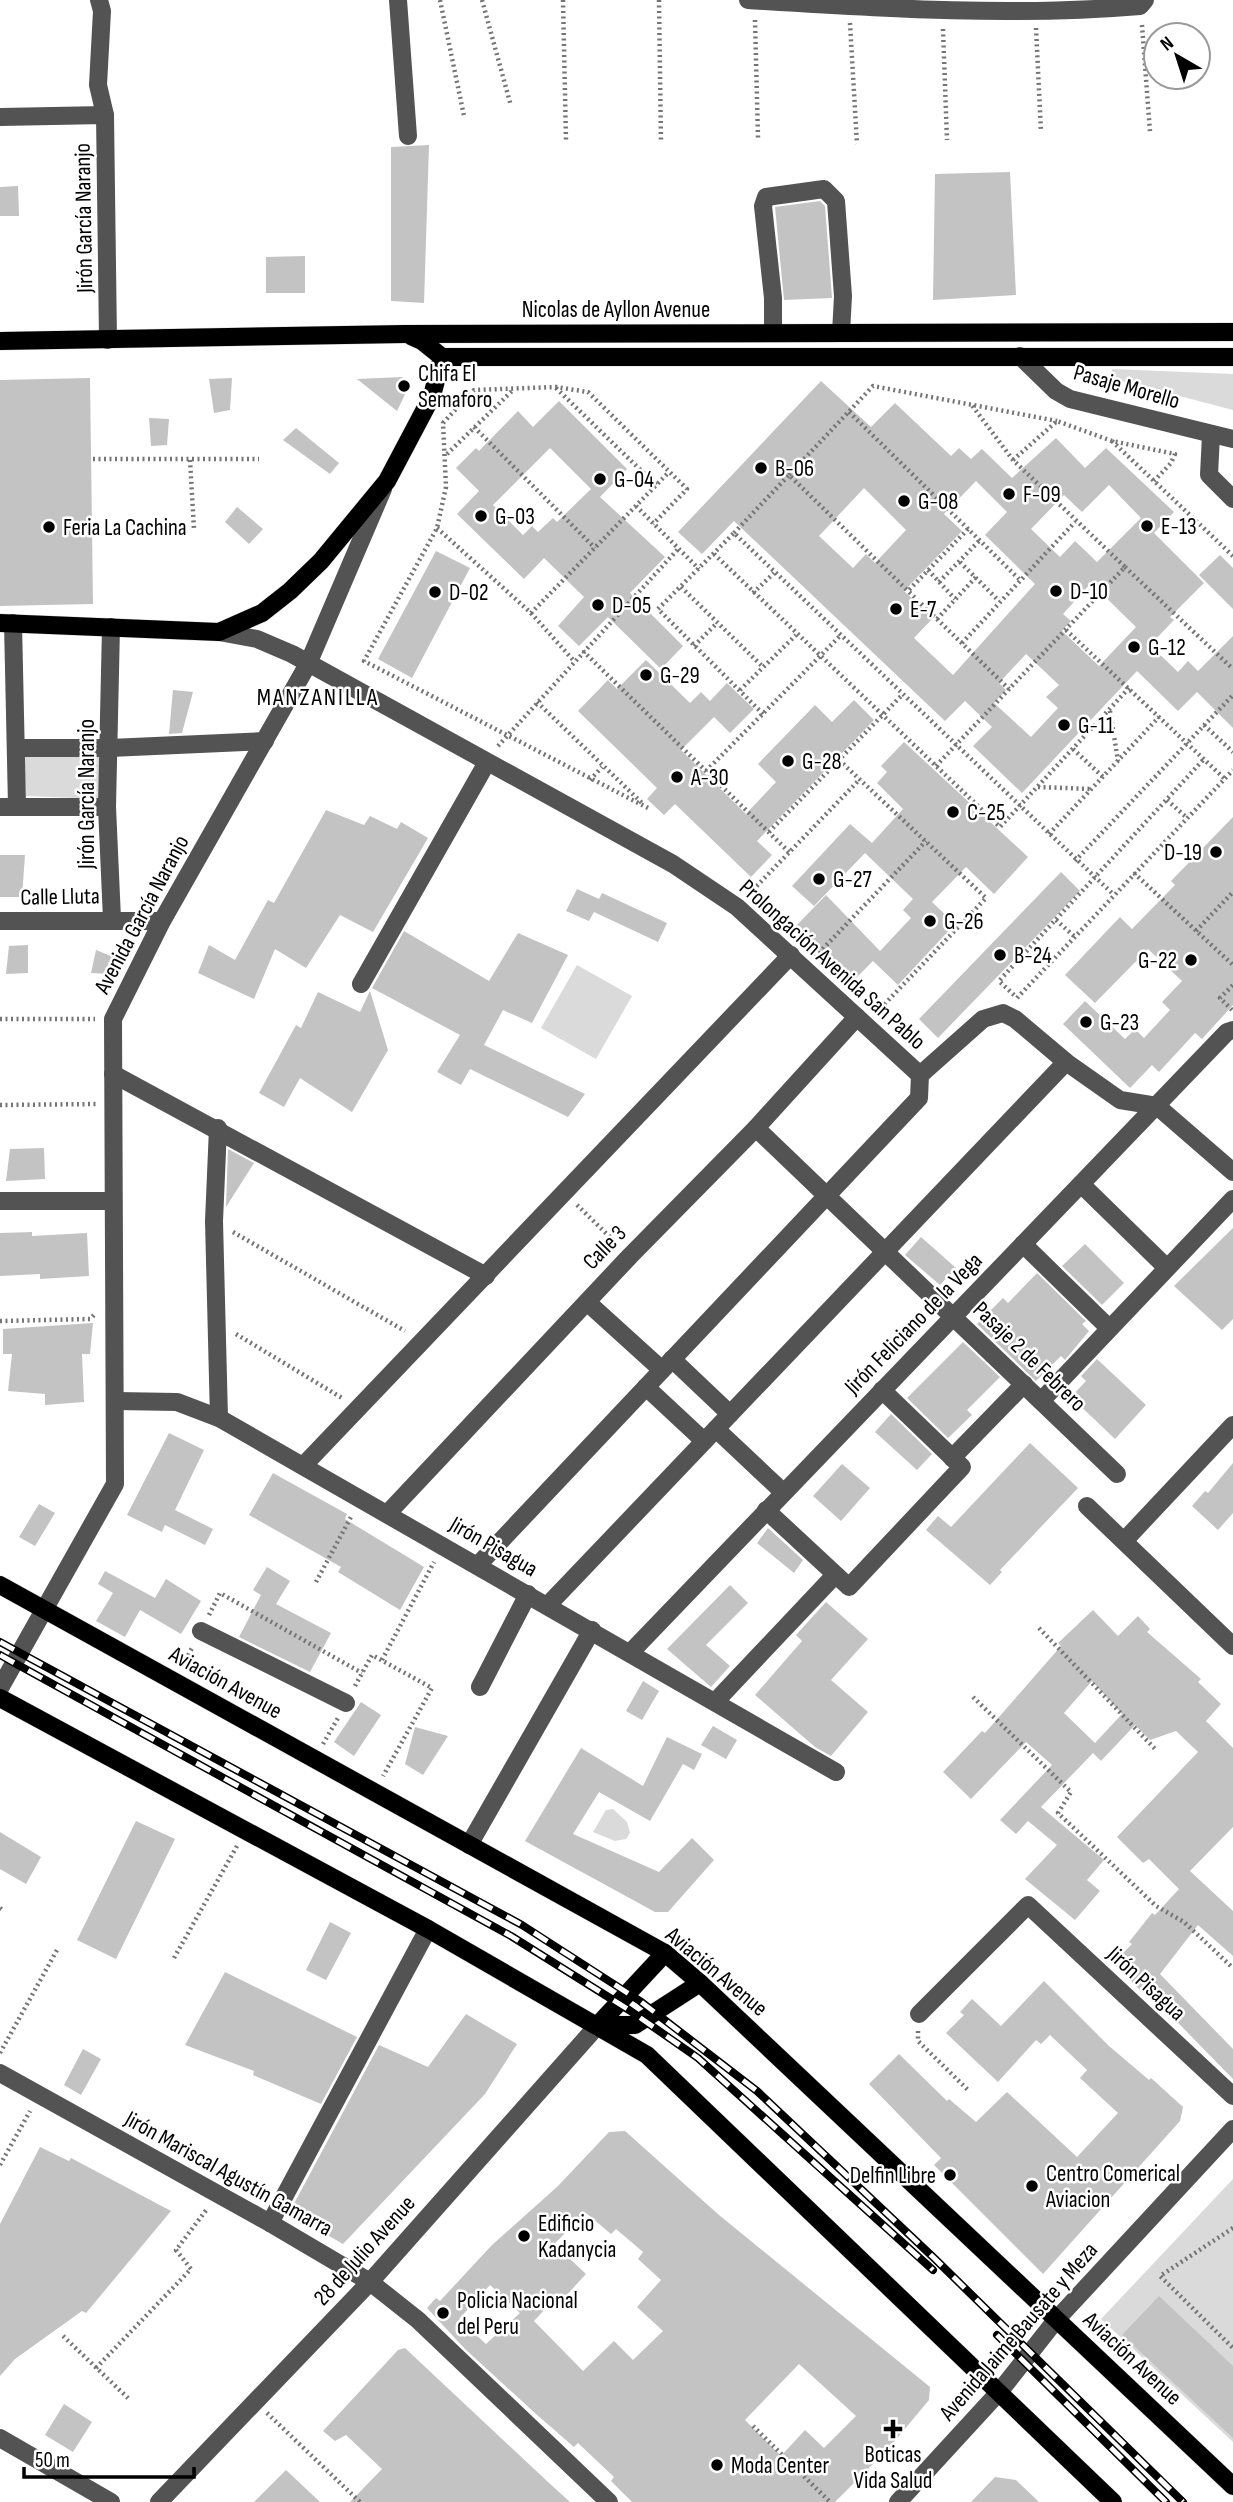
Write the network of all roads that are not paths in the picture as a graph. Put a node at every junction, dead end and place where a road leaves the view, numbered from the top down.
1 (99, 0) edge
2 (398, 0) edge
3 (748, 0) edge
4 (755, 0) edge
5 (1142, 3) edge
6 (105, 115) junction
7 (0, 117) edge
8 (408, 136) dead end
9 (1233, 332) edge
10 (773, 333) junction
11 (841, 333) junction
12 (405, 334) junction
13 (108, 340) junction
14 (0, 341) edge
15 (1020, 356) junction
16 (442, 357) junction
17 (1233, 357) edge
18 (1210, 435) junction
19 (1233, 439) edge
20 (387, 481) junction
21 (1233, 499) edge
22 (6, 623) edge
23 (111, 627) junction
24 (219, 632) junction
25 (308, 664) junction
26 (265, 741) junction
27 (16, 748) junction
28 (110, 748) junction
29 (486, 764) junction
30 (9, 806) edge
31 (107, 807) junction
32 (112, 919) junction
33 (0, 921) edge
34 (162, 922) junction
35 (792, 955) junction
36 (361, 984) dead end
37 (860, 1021) junction
38 (1233, 1030) edge
39 (1066, 1062) junction
40 (113, 1074) junction
41 (920, 1075) junction
42 (1157, 1106) junction
43 (218, 1128) junction
44 (756, 1128) junction
45 (1233, 1172) edge
46 (1081, 1184) junction
47 (828, 1195) junction
48 (1233, 1199) edge
49 (0, 1201) edge
50 (112, 1201) junction
51 (1023, 1244) junction
52 (886, 1251) junction
53 (1166, 1268) junction
54 (486, 1276) junction
55 (587, 1302) junction
56 (953, 1316) junction
57 (1109, 1328) junction
58 (667, 1365) junction
59 (1024, 1384) junction
60 (646, 1387) junction
61 (882, 1390) junction
62 (116, 1401) junction
63 (1041, 1401) junction
64 (730, 1414) junction
65 (219, 1418) junction
66 (1233, 1425) edge
67 (710, 1435) junction
68 (952, 1458) junction
69 (303, 1466) junction
70 (1117, 1474) dead end
71 (783, 1492) junction
72 (1087, 1506) dead end
73 (766, 1510) junction
74 (388, 1513) junction
75 (1124, 1541) junction
76 (478, 1565) junction
77 (835, 1575) junction
78 (0, 1585) edge
79 (528, 1594) junction
80 (548, 1605) junction
81 (46, 1610) junction
82 (592, 1630) junction
83 (201, 1631) dead end
84 (1233, 1646) edge
85 (630, 1653) junction
86 (480, 1687) dead end
87 (0, 1688) edge
88 (0, 1699) edge
89 (715, 1702) junction
90 (346, 1703) dead end
91 (836, 1772) dead end
92 (469, 1845) junction
93 (428, 1929) junction
94 (665, 1953) junction
95 (700, 1983) junction
96 (919, 2014) road end
97 (598, 2025) junction
98 (0, 2073) edge
99 (1233, 2096) edge
100 (1233, 2129) edge
101 (270, 2222) junction
102 (370, 2282) junction
103 (1056, 2320) junction
104 (1000, 2391) junction
105 (0, 2438) edge
106 (1233, 2486) edge
107 (111, 2502) edge
108 (159, 2502) edge
109 (609, 2502) edge
110 (898, 2502) edge
111 (1113, 2502) edge

1 - 6 street
2 - 8 street
3 - 4 street
4 - 5 street
6 - 7 street, Jirón García Naranjo
6 - 13 street, Jirón García Naranjo
9 - 11 main road, Nicolas de Ayllon Avenue
10 - 11 main road, Nicolas de Ayllon Avenue
10 - 11 street
10 - 12 main road, Nicolas de Ayllon Avenue
12 - 13 main road, Nicolas de Ayllon Avenue
12 - 16 main road
13 - 14 main road, Nicolas de Ayllon Avenue
15 - 16 main road, Nicolas de Ayllon Avenue
15 - 17 main road, Nicolas de Ayllon Avenue
15 - 18 street, Pasaje Morello
16 - 20 main road, Avenida García Naranjo
18 - 19 street, Pasaje Morello
18 - 21 street
20 - 24 main road, Prolongación Avenida San Pablo
20 - 25 street, Avenida García Naranjo
22 - 23 main road, Prolongación Avenida San Pablo
22 - 27 street
23 - 24 main road, Prolongación Avenida San Pablo
23 - 28 street, Jirón García Naranjo
24 - 25 street, Prolongación Avenida San Pablo
25 - 26 street, Avenida García Naranjo
25 - 29 street, Prolongación Avenida San Pablo
26 - 28 street
26 - 34 street, Avenida García Naranjo
27 - 28 street
27 - 30 street
28 - 31 street, Jirón García Naranjo
29 - 35 street, Prolongación Avenida San Pablo
29 - 36 street
30 - 31 street
31 - 32 street, Jirón García Naranjo
32 - 33 street, Calle Lluta
32 - 34 street, Calle Lluta
34 - 40 street, Avenida García Naranjo
35 - 37 street, Prolongación Avenida San Pablo
35 - 54 street
37 - 41 street, Prolongación Avenida San Pablo
37 - 44 street, Calle 3
38 - 42 street, Jirón Feliciano de la Vega
39 - 41 street, Prolongación Avenida San Pablo
39 - 42 street, Prolongación Avenida San Pablo
39 - 52 street
40 - 43 street
40 - 50 street, Avenida García Naranjo
41 - 47 street
42 - 45 street
42 - 46 street, Jirón Feliciano de la Vega
43 - 54 street
43 - 65 street
44 - 47 street, Pasaje 2 de Febrero
44 - 55 street, Calle 3
46 - 51 street, Jirón Feliciano de la Vega
46 - 53 street
47 - 52 street, Pasaje 2 de Febrero
47 - 58 street
48 - 53 street
49 - 50 street
50 - 62 street, Avenida García Naranjo
51 - 56 street, Jirón Feliciano de la Vega
51 - 57 street
52 - 56 street, Pasaje 2 de Febrero
52 - 64 street
53 - 57 street
54 - 69 street
55 - 58 street
55 - 74 street, Calle 3
56 - 59 street, Pasaje 2 de Febrero
56 - 61 street, Jirón Feliciano de la Vega
57 - 63 street
58 - 60 street
58 - 64 street
59 - 63 street, Pasaje 2 de Febrero
59 - 68 street
60 - 67 street
60 - 76 street
61 - 68 street
61 - 71 street, Jirón Feliciano de la Vega
62 - 65 street, Jirón Pisagua
62 - 81 street, Avenida García Naranjo
63 - 70 street, Pasaje 2 de Febrero
64 - 67 street
65 - 69 street, Jirón Pisagua
66 - 75 street
67 - 71 street
67 - 80 street
68 - 77 street
69 - 74 street, Jirón Pisagua
71 - 73 street, Jirón Feliciano de la Vega
72 - 75 street
73 - 77 street
73 - 85 street, Jirón Feliciano de la Vega
74 - 76 street, Jirón Pisagua
75 - 84 street
76 - 79 street, Jirón Pisagua
77 - 89 street
78 - 81 main road, Aviación Avenue
79 - 80 street, Jirón Pisagua
79 - 86 street
80 - 82 street, Jirón Pisagua
81 - 87 street, Avenida García Naranjo
81 - 92 main road, Aviación Avenue
82 - 85 street, Jirón Pisagua
82 - 92 street
83 - 90 street
85 - 89 street, Jirón Pisagua
88 - 93 main road
89 - 91 street, Jirón Pisagua
92 - 94 main road, Aviación Avenue
93 - 97 main road
93 - 101 street
94 - 95 main road, Aviación Avenue
94 - 97 main road, 28 de Julio Avenue
95 - 97 main road
95 - 103 main road, Aviación Avenue
96 - 99 street, Jirón Pisagua
97 - 102 street, 28 de Julio Avenue
97 - 104 main road
98 - 101 street, Jirón Mariscal Agustín Gamarra
100 - 103 street, Avenida Jaime Bausate y Meza
101 - 102 street, Jirón Mariscal Agustín Gamarra
102 - 108 street, 28 de Julio Avenue
102 - 109 street, Jirón Mariscal Agustín Gamarra
103 - 104 street, Avenida Jaime Bausate y Meza
103 - 106 main road, Aviación Avenue
104 - 110 street, Avenida Jaime Bausate y Meza
104 - 111 main road
105 - 107 street

